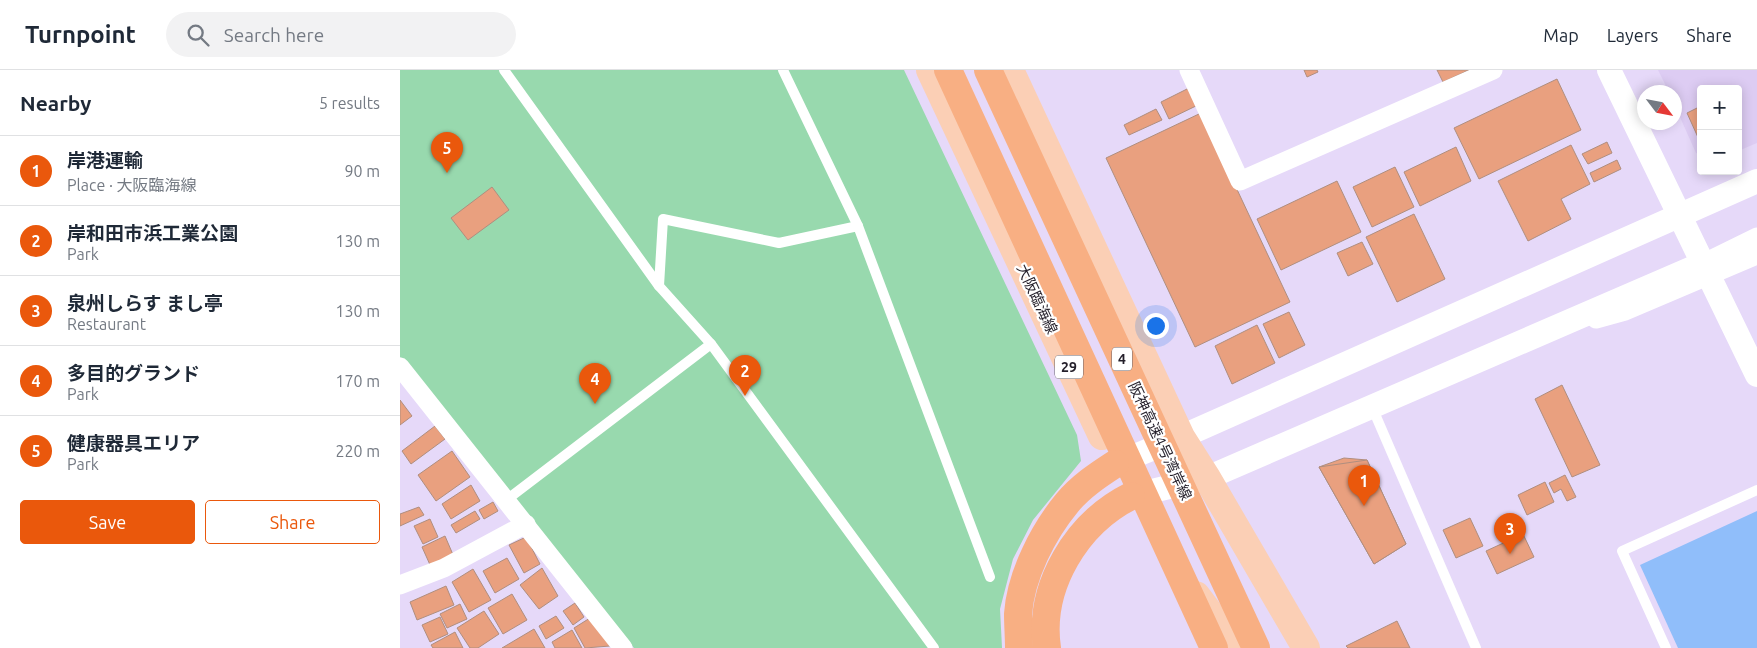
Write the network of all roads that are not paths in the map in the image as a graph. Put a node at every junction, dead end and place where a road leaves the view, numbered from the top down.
1 (504, 70) edge
2 (784, 70) edge
3 (930, 70) edge
4 (948, 70) edge
5 (988, 70) edge
6 (1010, 70) edge
7 (1189, 70) edge
8 (1493, 70) edge
9 (1609, 70) edge
10 (1750, 185) edge
11 (1681, 216) junction
12 (858, 226) junction
13 (1757, 237) edge
14 (1757, 255) edge
15 (1707, 269) junction
16 (659, 286) junction
17 (711, 344) junction
18 (400, 367) edge
19 (1757, 375) edge
20 (1372, 407) junction
21 (1181, 437) junction
22 (1115, 464) junction
23 (1207, 478) junction
24 (1757, 490) edge
25 (1131, 496) junction
26 (505, 501) junction
27 (526, 524) junction
28 (990, 577) dead end
29 (400, 584) edge
30 (623, 648) edge
31 (934, 648) edge
32 (1019, 648) edge
33 (1047, 648) edge
34 (1214, 648) edge
35 (1236, 648) edge
36 (1256, 648) edge
37 (1306, 648) edge
38 (1476, 648) edge
39 (1666, 648) edge

1 - 16 lane
2 - 12 lane
3 - 22 main road, 大阪臨海線 / 29
4 - 34 highway
5 - 36 highway, 阪神高速4号湾岸線 / 4
6 - 21 main road
7 - 8 street
9 - 11 street
10 - 11 street
11 - 15 street
11 - 21 street
12 - 16 lane
12 - 28 lane
13 - 15 street
14 - 15 street
15 - 19 street
15 - 20 street
16 - 17 lane
17 - 26 lane
17 - 31 lane
18 - 26 street
20 - 23 street
20 - 38 lane
21 - 22 street
21 - 23 main road
22 - 25 main road, 大阪臨海線 / 29
22 - 32 highway
23 - 25 street
23 - 37 main road
24 - 39 lane
25 - 33 highway
25 - 35 main road, 大阪臨海線 / 29
26 - 27 street
27 - 29 street
27 - 30 street

